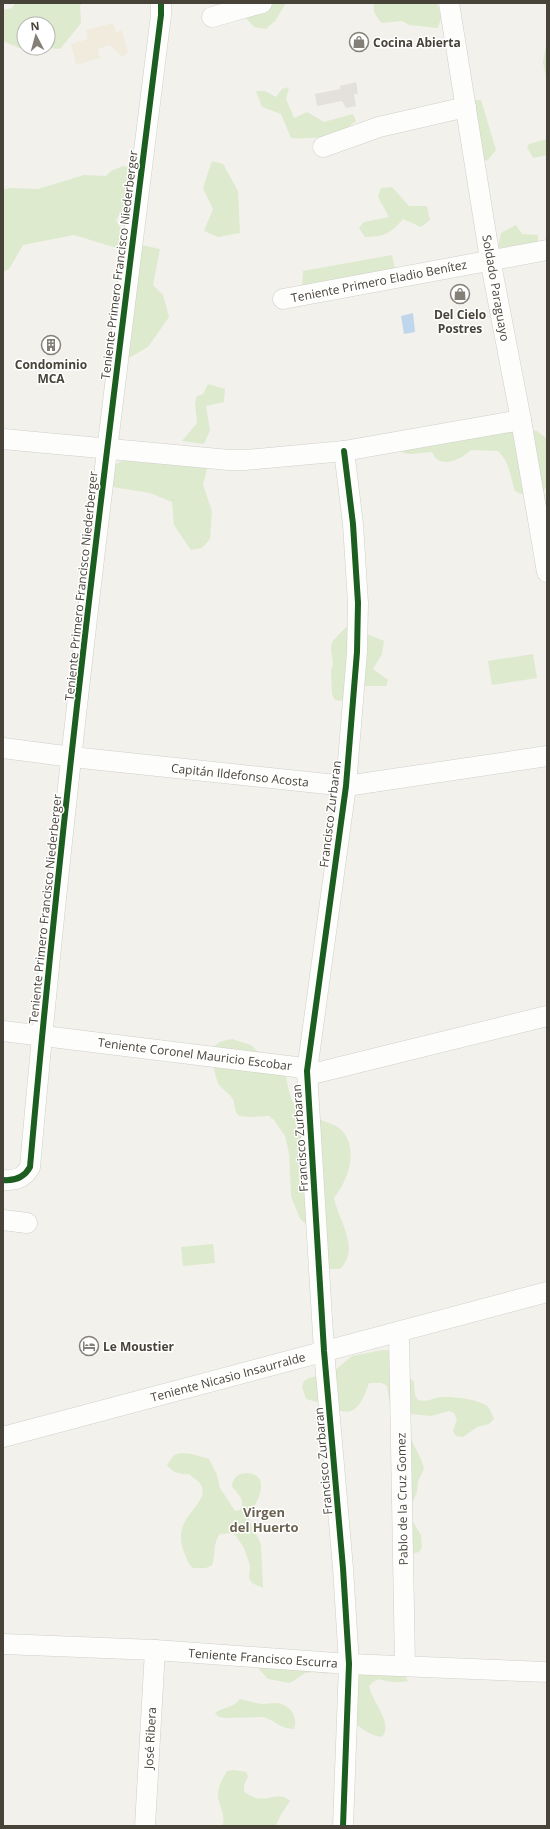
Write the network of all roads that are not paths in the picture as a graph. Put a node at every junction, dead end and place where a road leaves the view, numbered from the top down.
1 (161, 3) edge
2 (262, 3) edge
3 (449, 3) edge
4 (212, 17) dead end
5 (466, 107) junction
6 (323, 147) dead end
7 (547, 250) edge
8 (490, 259) junction
9 (283, 299) dead end
10 (521, 420) junction
11 (3, 439) edge
12 (107, 448) junction
13 (344, 451) junction
14 (546, 561) edge
15 (3, 748) edge
16 (547, 756) edge
17 (72, 757) junction
18 (346, 786) junction
19 (547, 1016) edge
20 (3, 1031) edge
21 (42, 1035) junction
22 (307, 1071) junction
23 (3, 1180) edge
24 (3, 1220) edge
25 (27, 1224) dead end
26 (547, 1292) edge
27 (399, 1333) junction
28 (324, 1351) junction
29 (3, 1437) edge
30 (3, 1644) edge
31 (155, 1650) junction
32 (349, 1664) junction
33 (405, 1666) junction
34 (547, 1672) edge
35 (145, 1826) edge
36 (343, 1826) edge

1 - 12 street, Teniente Primero Francisco Niederberger
2 - 4 street
3 - 5 street, Soldado Paraguayo
5 - 6 street
5 - 8 street, Soldado Paraguayo
7 - 8 street, Teniente Primero Eladio Benítez
8 - 9 street, Teniente Primero Eladio Benítez
8 - 10 street, Soldado Paraguayo
10 - 13 street
10 - 14 street, Soldado Paraguayo
11 - 12 street
12 - 13 street
12 - 17 street, Teniente Primero Francisco Niederberger
13 - 18 street, Francisco Zurbaran
15 - 17 street, Capitán Ildefonso Acosta
16 - 18 street, Capitán Ildefonso Acosta
17 - 18 street, Capitán Ildefonso Acosta
17 - 21 street, Teniente Primero Francisco Niederberger
18 - 22 street, Francisco Zurbaran
19 - 22 street, Teniente Coronel Mauricio Escobar
20 - 21 street, Teniente Coronel Mauricio Escobar
21 - 22 street, Teniente Coronel Mauricio Escobar
21 - 23 street, Teniente Primero Francisco Niederberger
22 - 28 street, Francisco Zurbaran
24 - 25 street
26 - 27 street, Teniente Nicasio Insaurralde
27 - 28 street, Teniente Nicasio Insaurralde
27 - 33 street, Pablo de la Cruz Gomez
28 - 29 street, Teniente Nicasio Insaurralde
28 - 32 street, Francisco Zurbaran
30 - 31 street, Teniente Francisco Escurra
31 - 32 street, Teniente Francisco Escurra
31 - 35 street, José Ribera
32 - 33 street, Teniente Francisco Escurra
32 - 36 street, Francisco Zurbaran
33 - 34 street, Teniente Francisco Escurra

